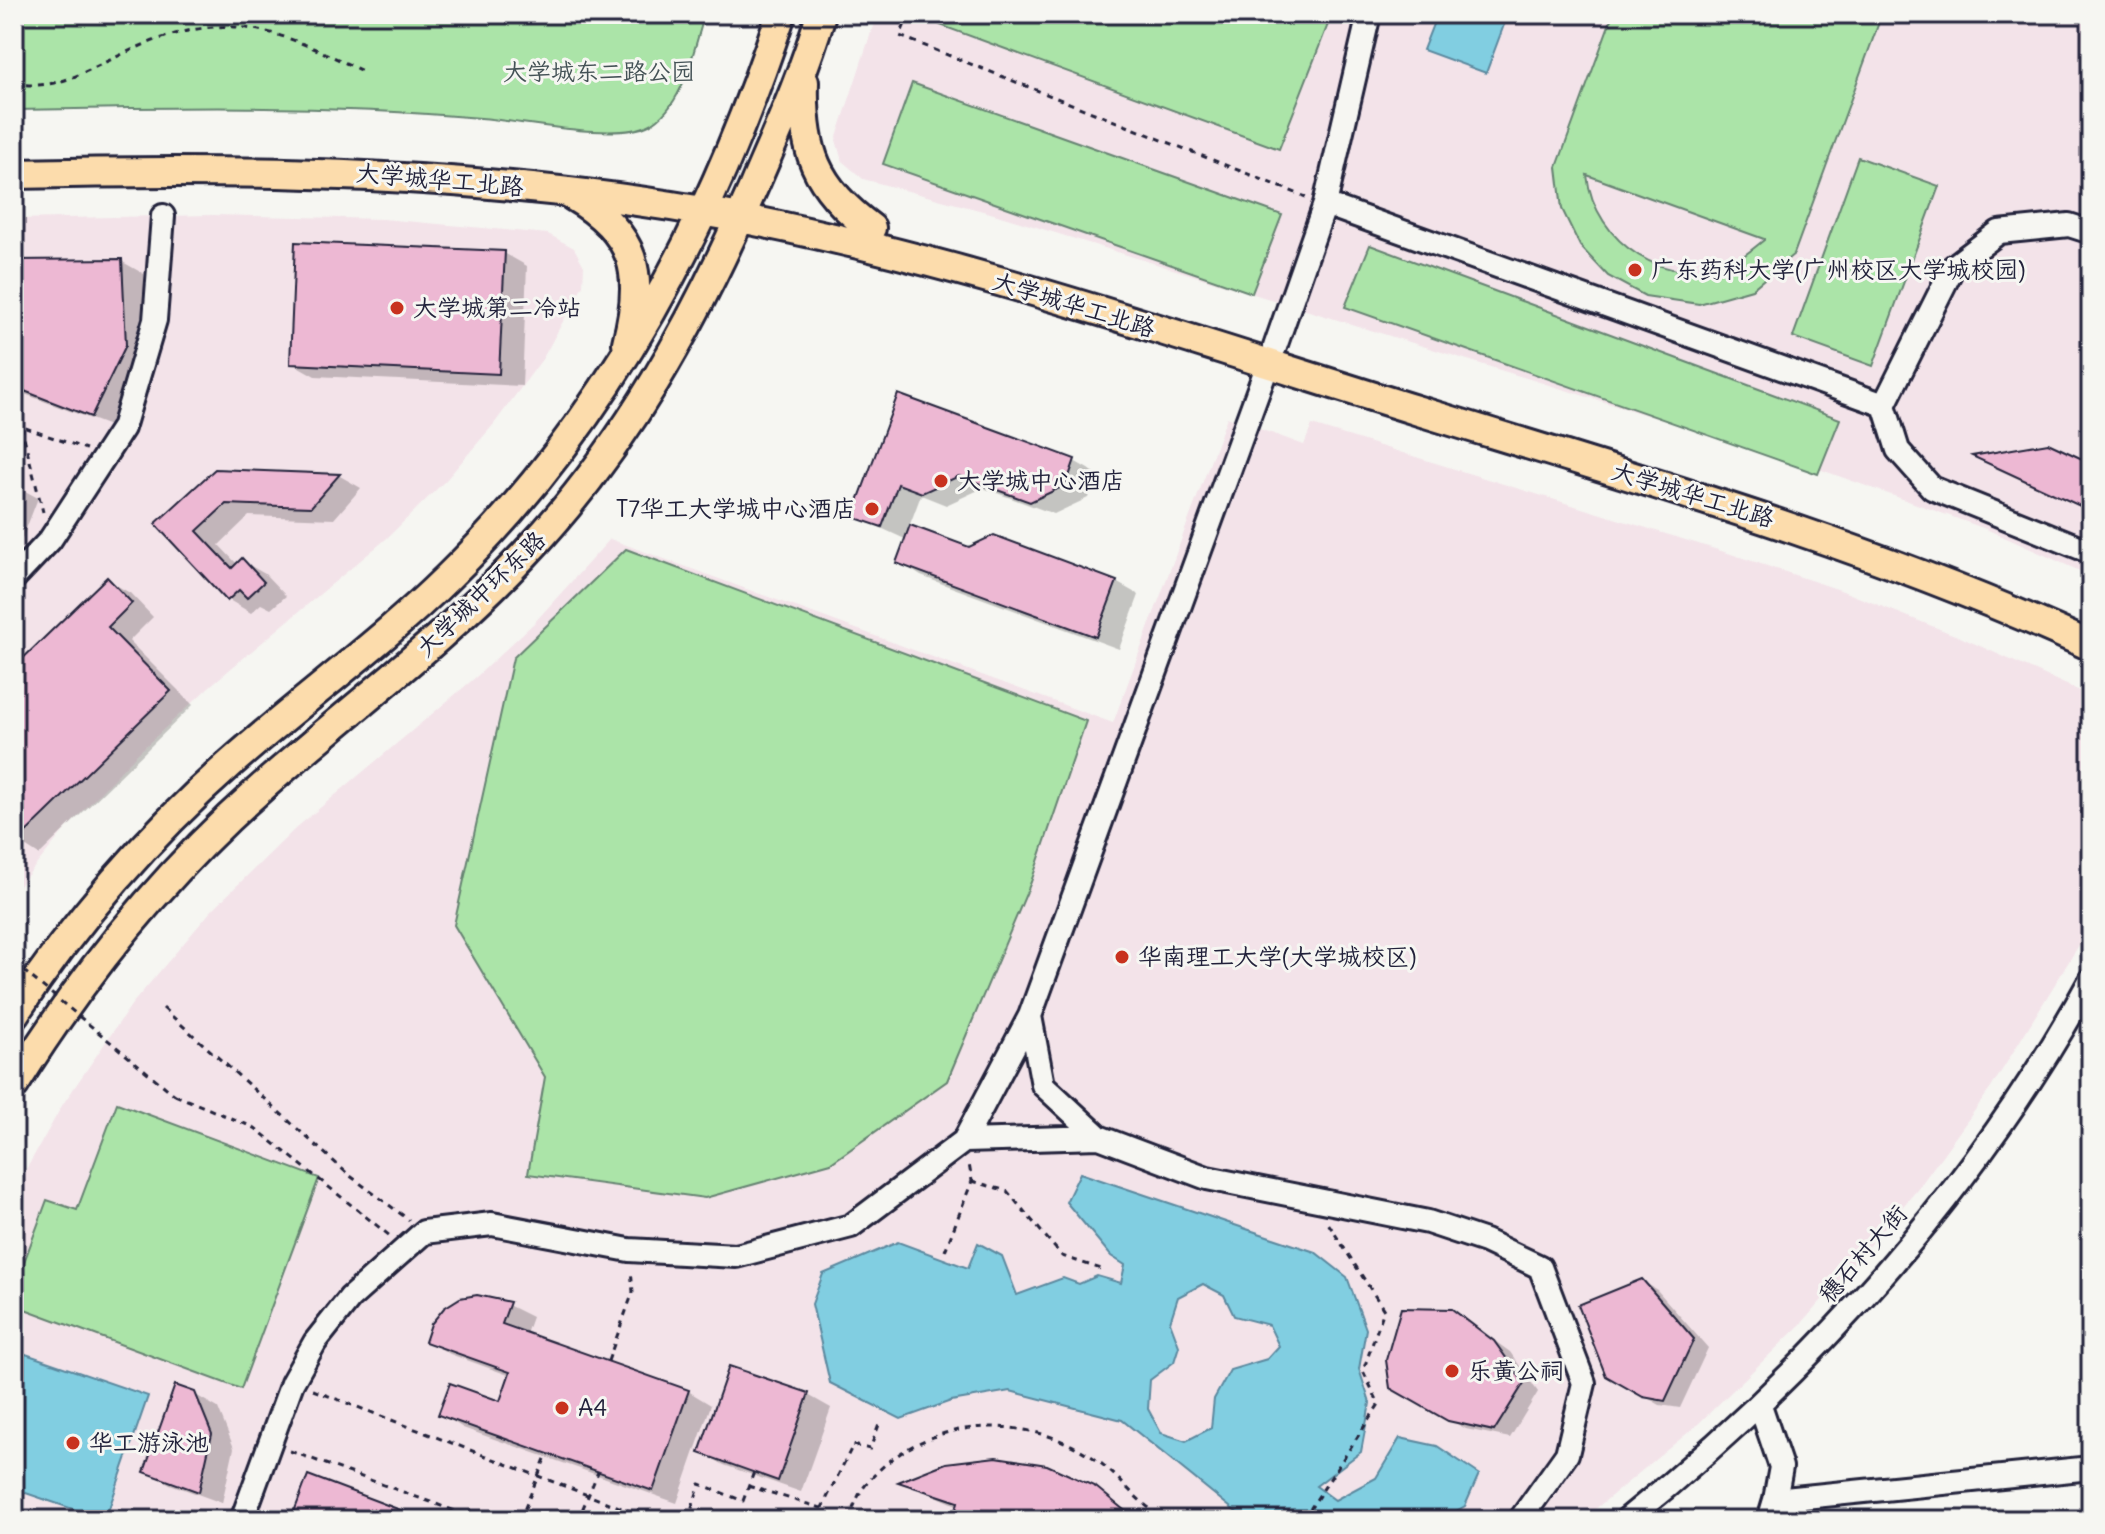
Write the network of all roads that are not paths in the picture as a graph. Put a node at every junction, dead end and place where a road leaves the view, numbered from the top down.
1 (781, 14) edge
2 (821, 14) edge
3 (1369, 14) edge
4 (804, 64) junction
5 (14, 156) edge
6 (14, 174) edge
7 (565, 191) junction
8 (705, 203) junction
9 (1325, 204) junction
10 (744, 210) junction
11 (163, 216) dead end
12 (871, 228) junction
13 (2091, 232) edge
14 (1271, 356) junction
15 (620, 367) junction
16 (1884, 405) junction
17 (2091, 552) edge
18 (14, 578) edge
19 (2091, 626) edge
20 (2091, 646) edge
21 (2091, 979) edge
22 (14, 1014) edge
23 (1030, 1016) junction
24 (14, 1085) edge
25 (1099, 1137) junction
26 (964, 1141) junction
27 (1762, 1411) dead end
28 (2091, 1468) edge
29 (1772, 1510) edge
30 (242, 1520) edge
31 (1520, 1520) edge
32 (1626, 1520) edge

1 - 8 main road, 大学城中环东路
2 - 4 main road, 大学城中环东路
3 - 9 street
4 - 10 main road, 大学城中环东路
4 - 12 main road
5 - 8 main road, 大学城华工北路
6 - 7 main road, 大学城华工北路
7 - 8 main road, 大学城华工北路
7 - 15 main road
8 - 10 main road, 大学城华工北路
8 - 15 main road, 大学城中环东路
9 - 14 street
9 - 16 street
10 - 12 main road, 大学城华工北路
10 - 14 main road, 大学城华工北路
10 - 24 main road, 大学城中环东路
11 - 18 street
12 - 14 main road, 大学城华工北路
13 - 16 street
14 - 19 main road, 大学城华工北路
14 - 20 main road, 大学城华工北路
14 - 23 street
15 - 22 main road, 大学城中环东路
16 - 17 street
21 - 32 street, 穗石村大街
23 - 25 street
23 - 26 street
25 - 26 street
25 - 31 street
26 - 30 street
27 - 29 street
28 - 29 street

